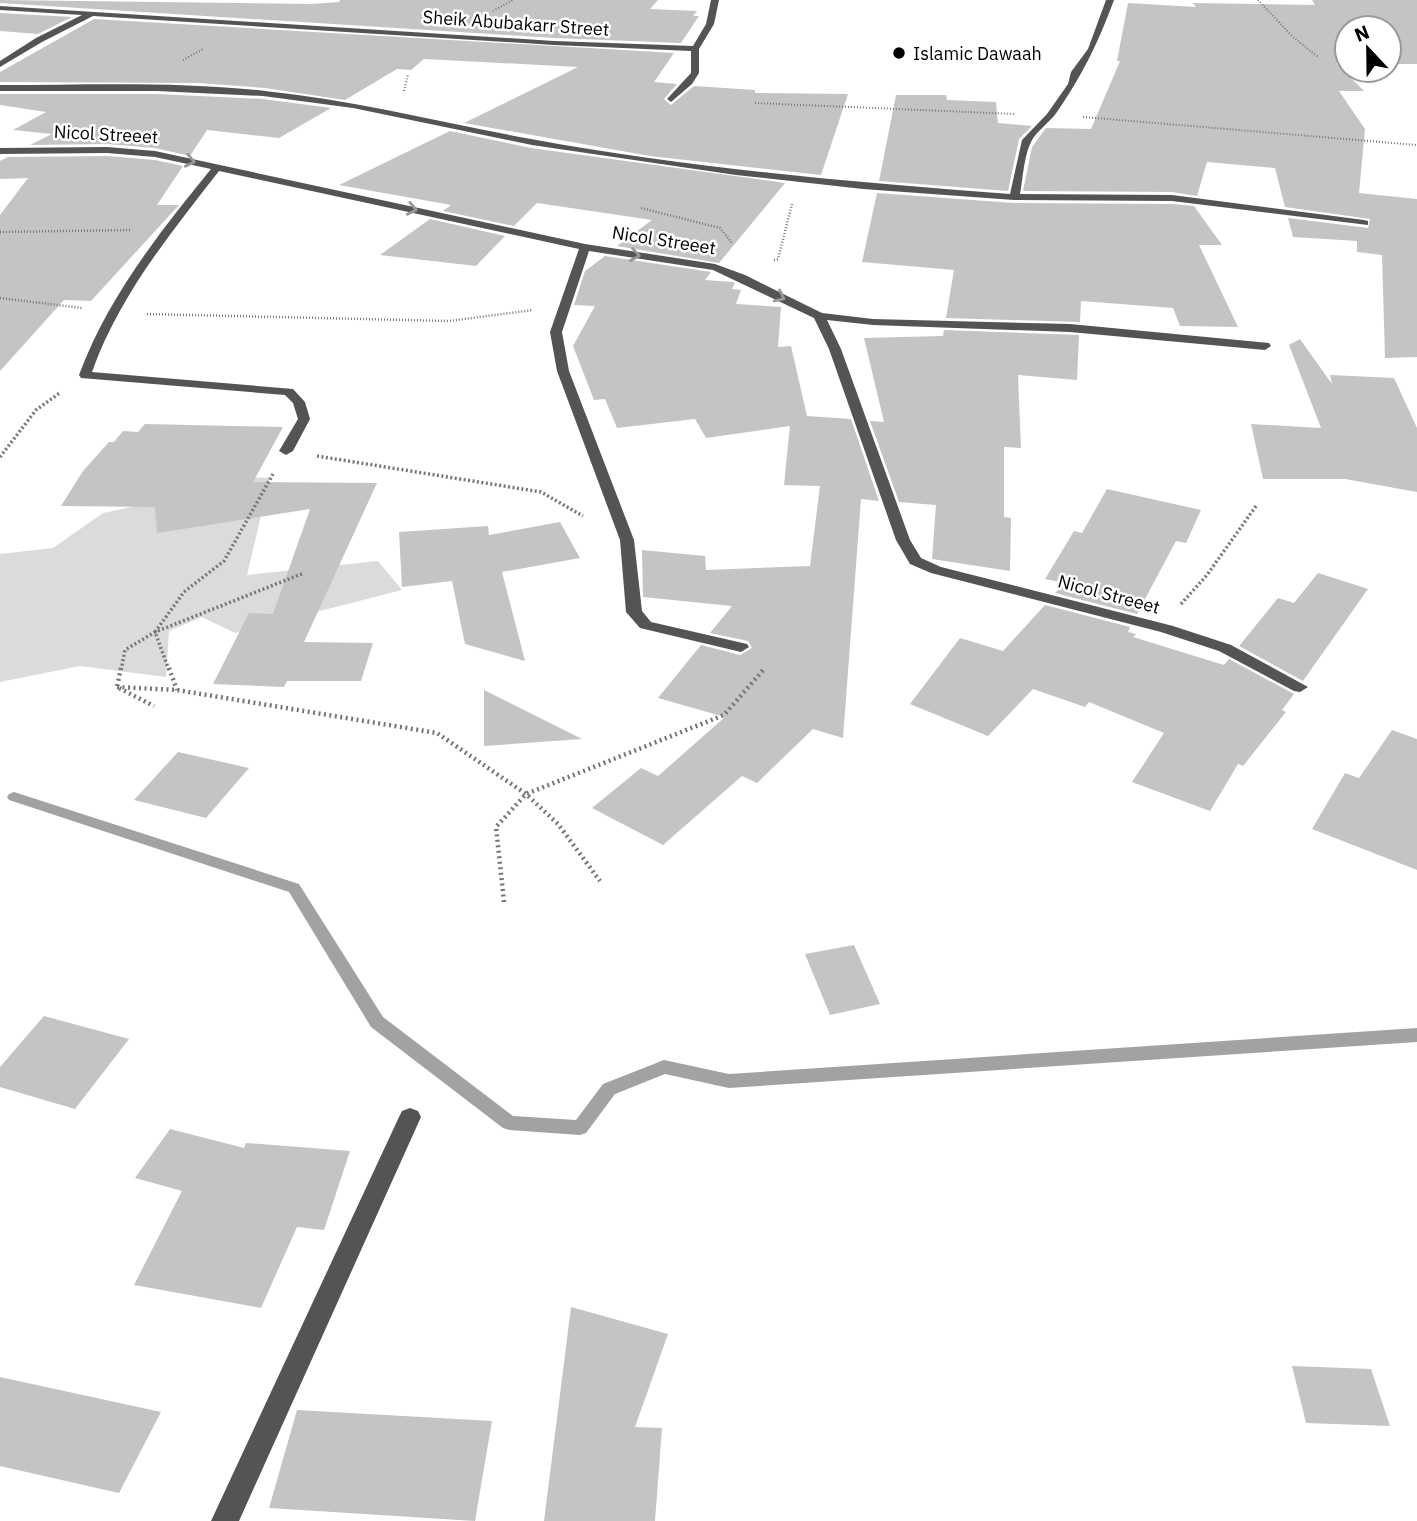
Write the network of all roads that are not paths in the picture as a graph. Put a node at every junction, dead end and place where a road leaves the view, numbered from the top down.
1 (715, 0) edge
2 (1110, 0) edge
3 (0, 8) edge
4 (91, 13) junction
5 (695, 49) junction
6 (0, 65) edge
7 (0, 88) edge
8 (671, 99) dead end
9 (0, 151) edge
10 (217, 167) junction
11 (1014, 197) junction
12 (1364, 223) dead end
13 (585, 247) junction
14 (819, 316) junction
15 (1265, 346) dead end
16 (286, 452) road end
17 (741, 647) road end
18 (1300, 687) dead end
19 (410, 1117) dead end
20 (225, 1521) edge

1 - 5 street
2 - 11 street
3 - 4 street, Sheik Abubakarr Street
4 - 5 street, Sheik Abubakarr Street
4 - 6 street
5 - 8 street
7 - 11 street
9 -> 10 street, Nicol Streeet
10 -> 13 street, Nicol Streeet
10 - 16 street
11 - 12 street
13 -> 14 street, Nicol Streeet
13 - 17 street
14 - 15 street
14 - 18 street, Nicol Streeet
19 - 20 street

